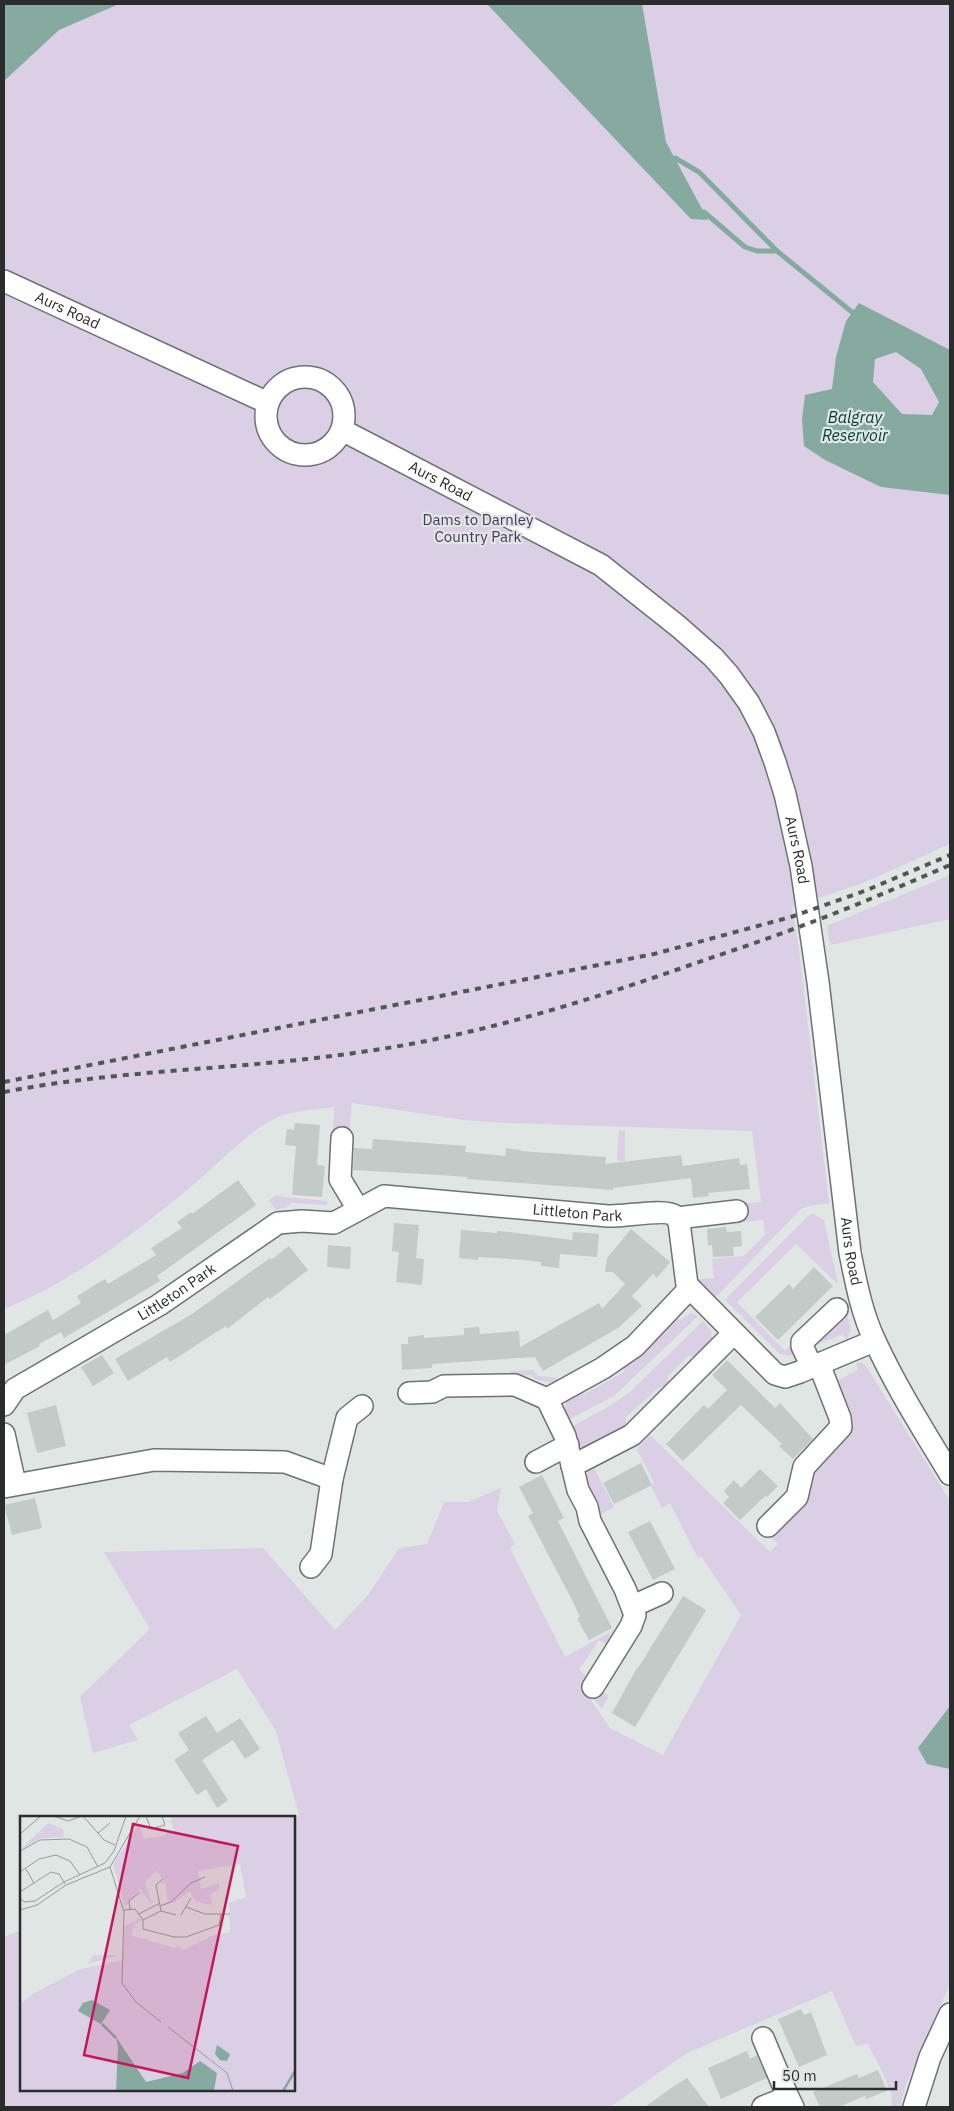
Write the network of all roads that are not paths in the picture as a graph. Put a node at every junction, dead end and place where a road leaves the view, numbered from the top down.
1 (4, 281) edge
2 (268, 403) junction
3 (342, 430) junction
4 (342, 1138) dead end
5 (358, 1209) junction
6 (737, 1211) dead end
7 (677, 1218) junction
8 (690, 1288) junction
9 (837, 1309) dead end
10 (734, 1333) junction
11 (874, 1341) junction
12 (815, 1366) junction
13 (409, 1393) dead end
14 (547, 1399) junction
15 (4, 1405) edge
16 (362, 1406) dead end
17 (4, 1434) edge
18 (570, 1455) junction
19 (536, 1462) dead end
20 (950, 1474) edge
21 (332, 1479) junction
22 (9, 1485) edge
23 (768, 1526) dead end
24 (311, 1567) dead end
25 (662, 1593) dead end
26 (633, 1606) junction
27 (592, 1687) dead end
28 (950, 2014) edge
29 (763, 2038) dead end
30 (790, 2102) edge
31 (763, 2107) edge
32 (914, 2107) edge

1 - 2 street, Aurs Road
2 - 3 street
2 - 3 street
3 - 11 street, Aurs Road
4 - 5 street
5 - 7 street, Littleton Park
5 - 15 street, Littleton Park
6 - 7 street, Littleton Park
7 - 8 street
8 - 10 street
8 - 14 street
9 - 12 street
10 - 12 street
10 - 18 street
11 - 12 street
11 - 20 street, Aurs Road
12 - 23 street
13 - 14 street
14 - 18 street
16 - 21 street
17 - 22 street
18 - 19 street
18 - 26 street
21 - 22 street
21 - 24 street
25 - 26 street
26 - 27 street
28 - 32 street
29 - 30 street
30 - 31 street

